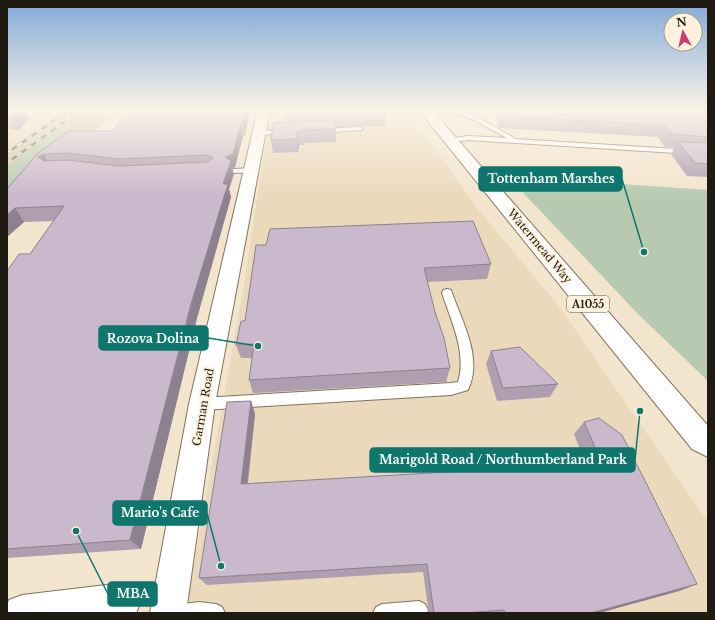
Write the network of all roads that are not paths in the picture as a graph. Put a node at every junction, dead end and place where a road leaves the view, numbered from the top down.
1 (257, 138) edge
2 (511, 138) edge
3 (449, 140) joint
4 (516, 141) junction
5 (708, 153) edge
6 (448, 293) dead end
7 (202, 404) junction
8 (706, 446) edge
9 (123, 601) dead end
10 (419, 610) dead end
11 (22, 613) edge
12 (168, 613) edge
13 (182, 613) edge
14 (216, 613) edge
15 (382, 613) edge

1 - 7 street, Garman Road
2 - 4 lane
3 - 4 lane
3 - 8 street, Watermead Way / A1055
4 - 5 lane
6 - 7 lane
7 - 12 street, Garman Road
9 - 11 street
10 - 15 lane
13 - 14 lane

